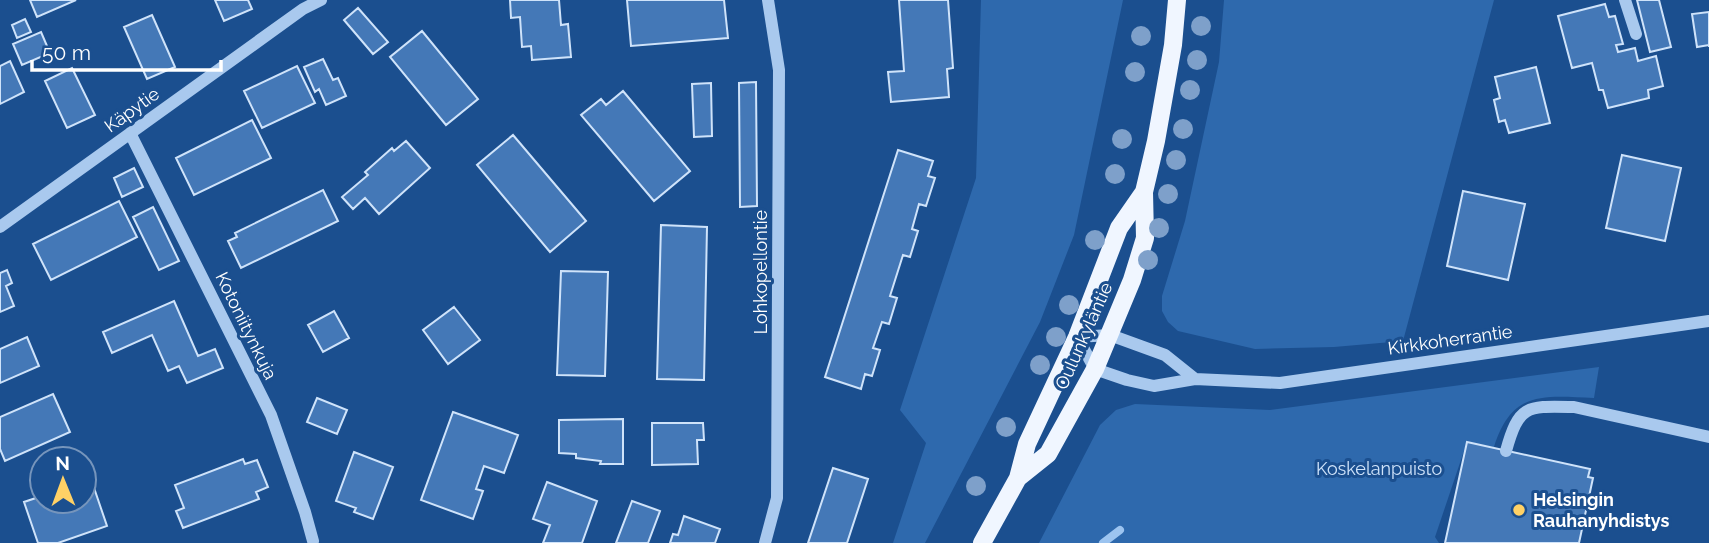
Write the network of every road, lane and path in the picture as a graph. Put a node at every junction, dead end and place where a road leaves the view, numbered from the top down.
1 (321, 0) edge
2 (768, 0) edge
3 (1177, 0) edge
4 (1625, 0) edge
5 (1636, 34) dead end
6 (130, 133) junction
7 (1144, 192) junction
8 (0, 228) edge
9 (1709, 321) edge
10 (1110, 335) junction
11 (1077, 337) junction
12 (1095, 369) junction
13 (1195, 379) junction
14 (1709, 437) edge
15 (1506, 451) dead end
16 (1018, 478) junction
17 (313, 542) edge
18 (765, 543) edge
19 (982, 543) edge

1 - 6 street, Käpytie
2 - 18 street, Lohkopellontie
3 - 7 main road, Oulunkyläntie
4 - 5 street
6 - 8 street, Käpytie
6 - 17 street, Kotoniitynkuja
7 - 10 main road, Oulunkyläntie
7 - 11 main road, Oulunkyläntie
9 - 13 street, Kirkkoherrantie
10 - 11 street
10 - 12 main road, Oulunkyläntie
10 - 13 street
11 - 12 street
11 - 16 main road, Oulunkyläntie
12 - 13 street, Kirkkoherrantie
12 - 16 main road, Oulunkyläntie
14 - 15 street
16 - 19 main road, Oulunkyläntie

